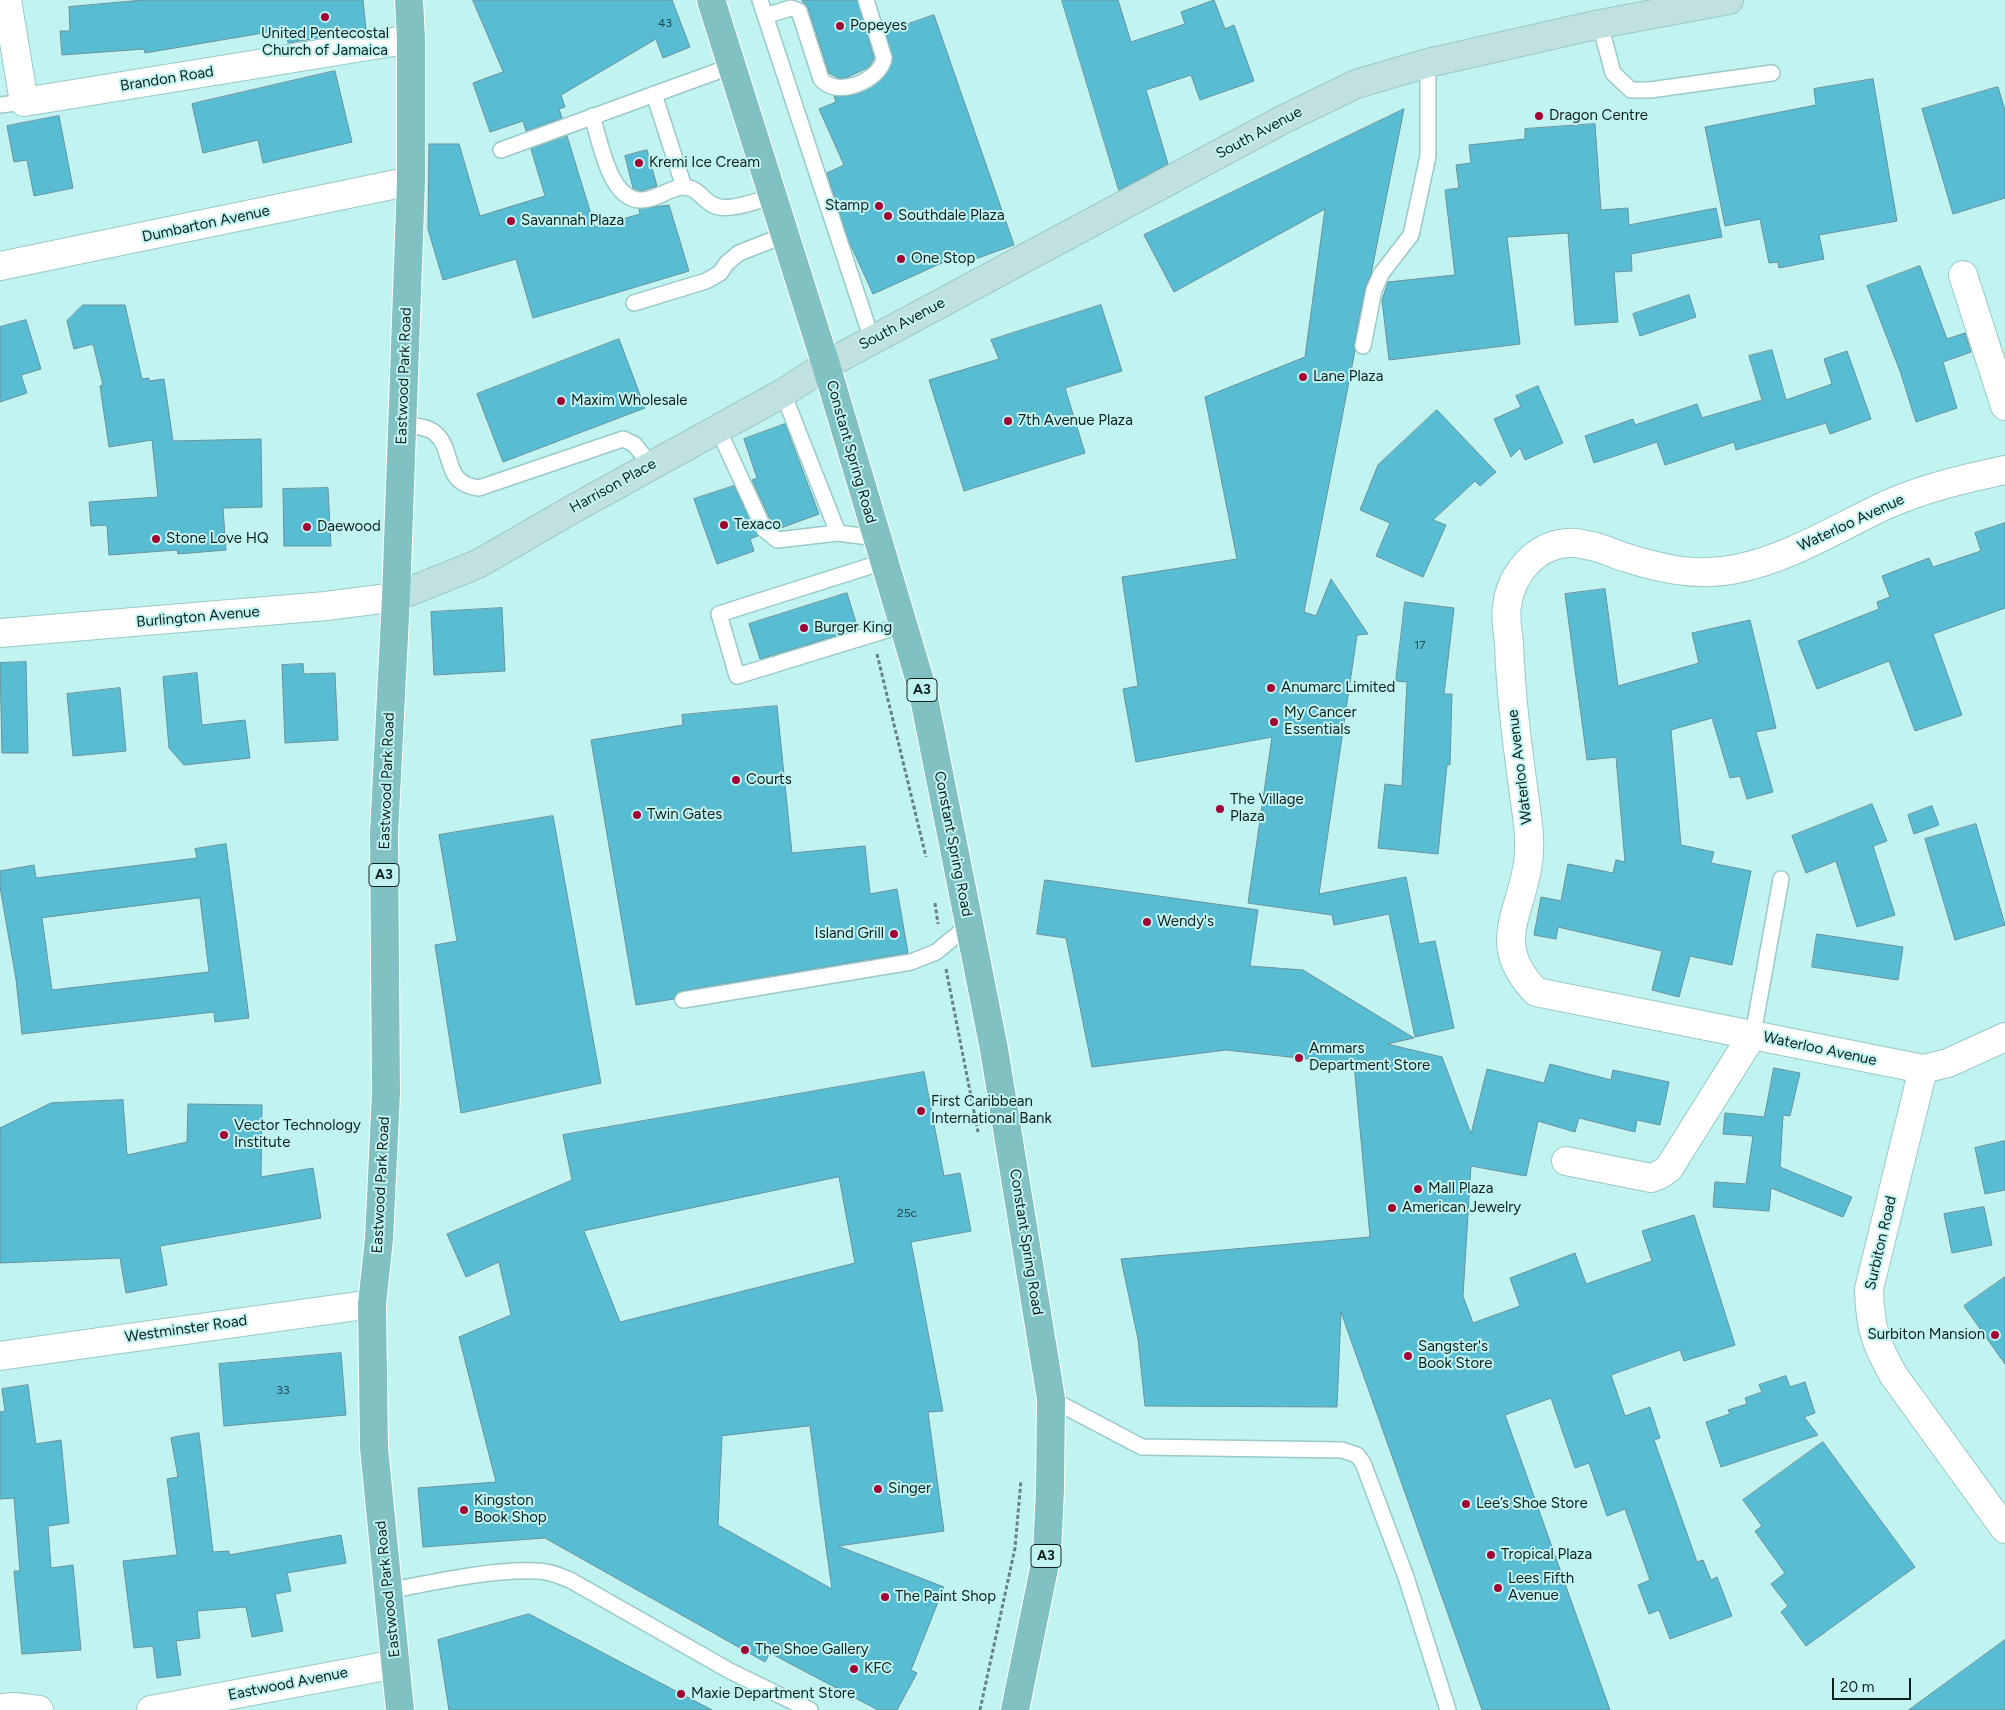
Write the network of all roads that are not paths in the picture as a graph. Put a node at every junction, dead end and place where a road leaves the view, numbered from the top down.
1 (7, 0) edge
2 (409, 0) edge
3 (711, 0) edge
4 (760, 0) edge
5 (866, 0) edge
6 (1728, 0) edge
7 (765, 16) junction
8 (1600, 24) junction
9 (411, 39) junction
10 (1428, 63) junction
11 (732, 66) junction
12 (1772, 73) dead end
13 (654, 94) junction
14 (12, 104) edge
15 (592, 116) junction
16 (501, 150) dead end
17 (411, 181) junction
18 (684, 187) junction
19 (773, 197) junction
20 (785, 236) junction
21 (0, 266) edge
22 (1963, 275) dead end
23 (634, 303) dead end
24 (872, 340) junction
25 (1363, 346) dead end
26 (826, 365) junction
27 (782, 393) junction
28 (2005, 406) edge
29 (402, 424) junction
30 (718, 428) junction
31 (652, 465) junction
32 (2005, 470) edge
33 (838, 532) junction
34 (880, 550) junction
35 (396, 597) junction
36 (903, 625) junction
37 (0, 633) edge
38 (1780, 878) dead end
39 (969, 925) junction
40 (683, 1000) dead end
41 (1753, 1034) junction
42 (2005, 1037) edge
43 (1923, 1069) junction
44 (1566, 1161) dead end
45 (372, 1304) junction
46 (0, 1356) edge
47 (1051, 1399) junction
48 (2005, 1530) edge
49 (388, 1591) junction
50 (396, 1664) junction
51 (0, 1708) edge
52 (39, 1710) edge
53 (151, 1710) edge
54 (400, 1710) edge
55 (810, 1710) edge
56 (1015, 1710) edge
57 (1448, 1710) edge

1 - 14 street, Brandon Road
2 - 9 main road, Eastwood Park Road / A3
3 - 11 main road, Constant Spring Road / A3
4 - 7 lane
5 - 7 lane
6 - 8 main road, South Avenue
7 - 24 lane
8 - 10 main road, South Avenue
8 - 12 lane
9 - 14 street, Brandon Road
9 - 17 main road, Eastwood Park Road / A3
10 - 24 main road, South Avenue
10 - 25 lane
11 - 13 lane
11 - 19 main road, Constant Spring Road / A3
13 - 15 lane
13 - 18 lane
15 - 16 lane
15 - 18 lane
17 - 21 street, Dumbarton Avenue
17 - 29 main road, Eastwood Park Road / A3
18 - 19 lane
19 - 20 main road, Constant Spring Road / A3
20 - 23 lane
20 - 26 main road, Constant Spring Road / A3
22 - 28 street
24 - 26 main road, South Avenue
26 - 27 main road, Harrison Place
26 - 34 main road, Constant Spring Road / A3
27 - 30 main road, Harrison Place
27 - 33 lane
29 - 31 lane
29 - 35 main road, Eastwood Park Road / A3
30 - 31 main road, Harrison Place
30 - 33 lane
31 - 35 main road, Harrison Place
32 - 41 street, Waterloo Avenue
33 - 34 lane
34 - 36 main road, Constant Spring Road / A3
34 - 36 lane
35 - 37 street, Burlington Avenue
35 - 45 main road, Eastwood Park Road / A3
36 - 39 main road, Constant Spring Road / A3
38 - 41 lane
39 - 40 lane
39 - 47 main road, Constant Spring Road / A3
41 - 43 street, Waterloo Avenue
41 - 44 street
42 - 43 street, Waterloo Avenue
43 - 48 street, Surbiton Road
45 - 46 street, Westminster Road
45 - 49 main road, Eastwood Park Road / A3
47 - 56 main road, Constant Spring Road / A3
47 - 57 lane
49 - 50 main road, Eastwood Park Road / A3
49 - 55 lane
50 - 53 street, Eastwood Avenue
50 - 54 main road, Eastwood Park Road / A3
51 - 52 street

